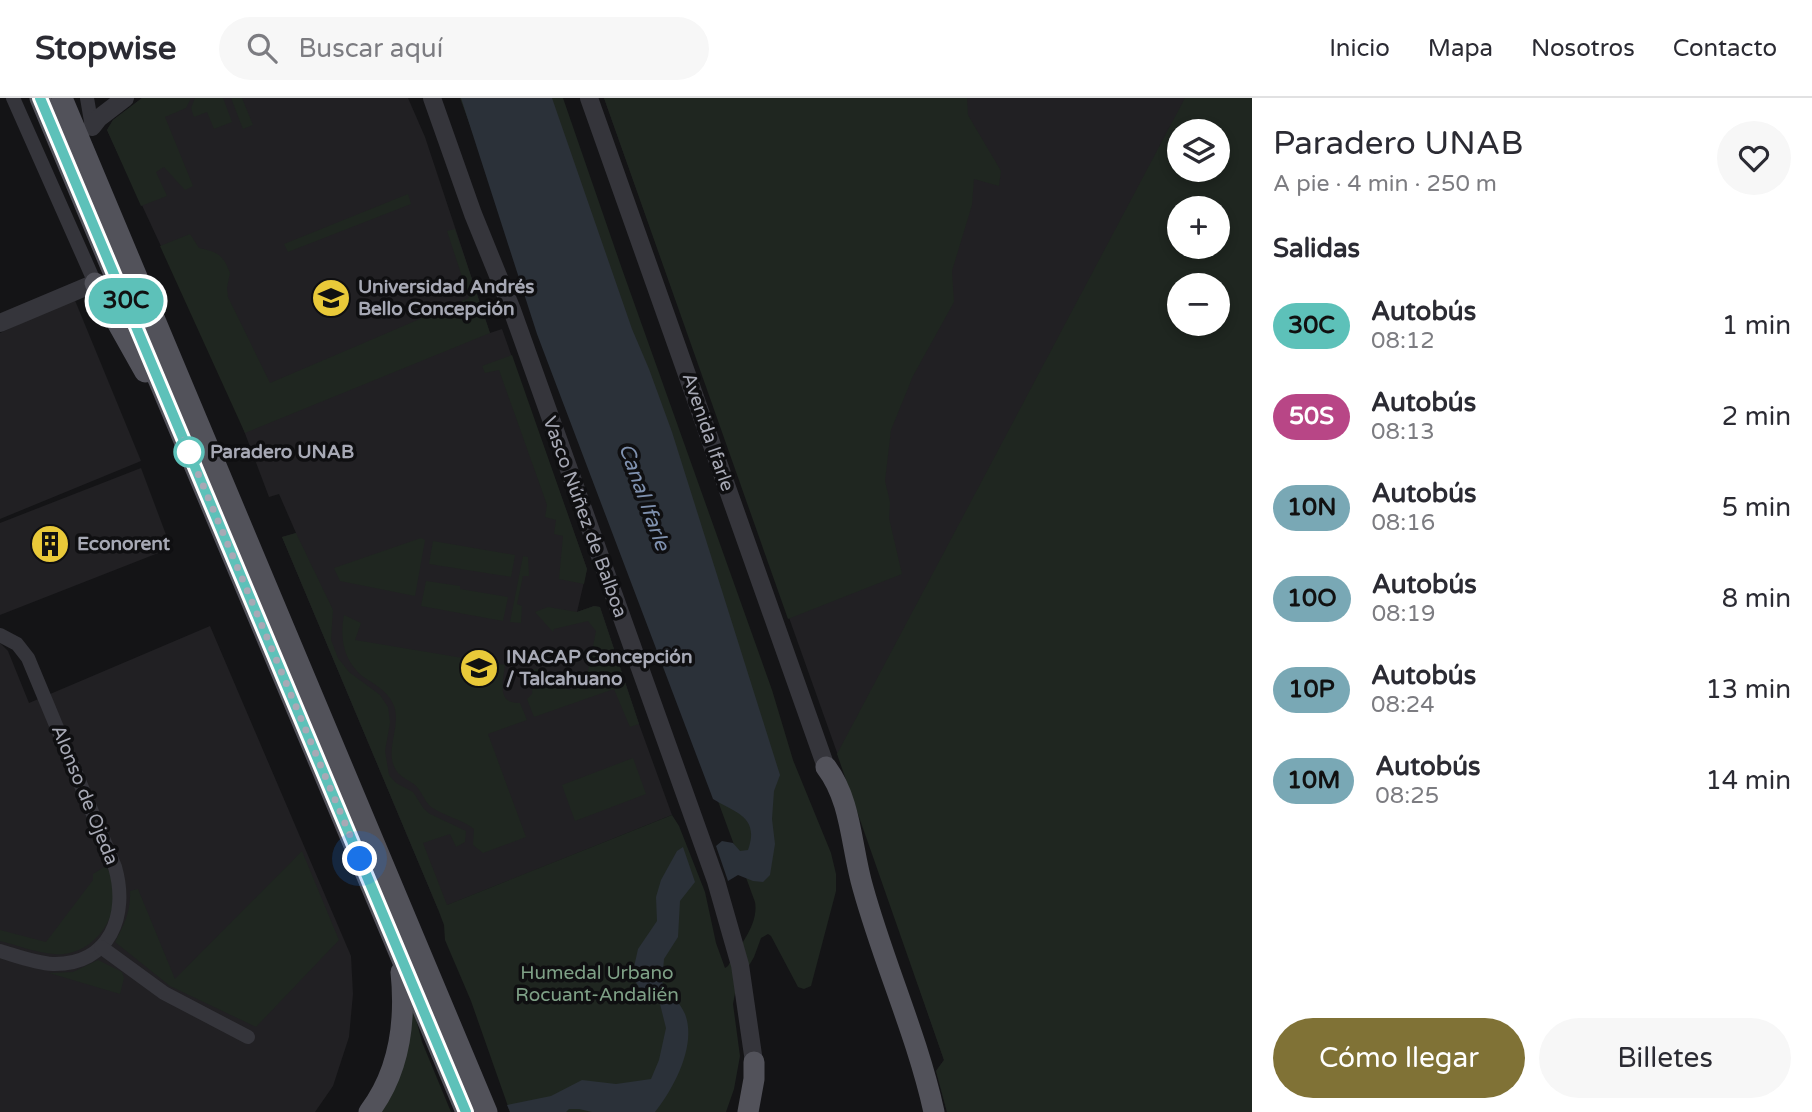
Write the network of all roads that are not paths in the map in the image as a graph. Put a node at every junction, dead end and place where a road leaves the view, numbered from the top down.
1 (13, 98) edge
2 (40, 98) edge
3 (62, 98) edge
4 (87, 98) edge
5 (125, 98) edge
6 (432, 98) edge
7 (589, 98) edge
8 (92, 127) junction
9 (92, 169) junction
10 (94, 282) junction
11 (0, 324) edge
12 (173, 414) junction
13 (0, 635) edge
14 (826, 767) joint
15 (101, 947) junction
16 (397, 949) junction
17 (0, 951) edge
18 (248, 1037) dead end
19 (754, 1062) joint
20 (369, 1112) edge
21 (466, 1112) edge
22 (487, 1112) edge
23 (748, 1112) edge
24 (934, 1112) edge

1 - 10 street
2 - 12 main road
3 - 9 main road
4 - 8 street
5 - 8 street
6 - 19 street, Vasco Núñez de Balboa
7 - 14 street, Avenida Ifarle
8 - 9 main road
9 - 22 main road
10 - 11 street
10 - 12 main road
12 - 16 main road
13 - 15 street, Alonso de Ojeda
14 - 24 main road
15 - 17 street
15 - 18 street
16 - 20 main road
16 - 21 main road
19 - 23 main road

